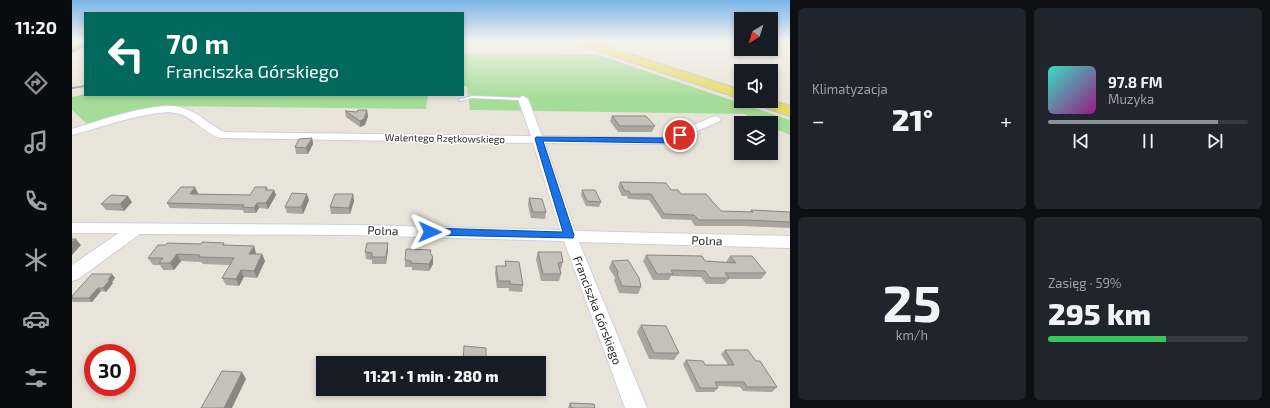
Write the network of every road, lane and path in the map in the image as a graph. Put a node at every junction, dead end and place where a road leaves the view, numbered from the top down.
1 (635, 60) edge
2 (734, 93) edge
3 (523, 98) joint
4 (460, 100) dead end
5 (778, 107) edge
6 (790, 111) edge
7 (716, 119) dead end
8 (72, 132) edge
9 (538, 139) junction
10 (72, 228) edge
11 (136, 229) junction
12 (570, 235) junction
13 (790, 242) edge
14 (72, 274) edge
15 (636, 408) edge

1 - 2 main road
3 - 4 lane
3 - 9 street, Franciszka Górskiego
5 - 6 main road
7 - 9 street, Walentego Rzętkowskiego
8 - 9 street, Walentego Rzętkowskiego
9 - 12 street, Franciszka Górskiego
10 - 11 street, Polna
11 - 12 street, Polna
11 - 14 street
12 - 13 street, Polna
12 - 15 street, Franciszka Górskiego

